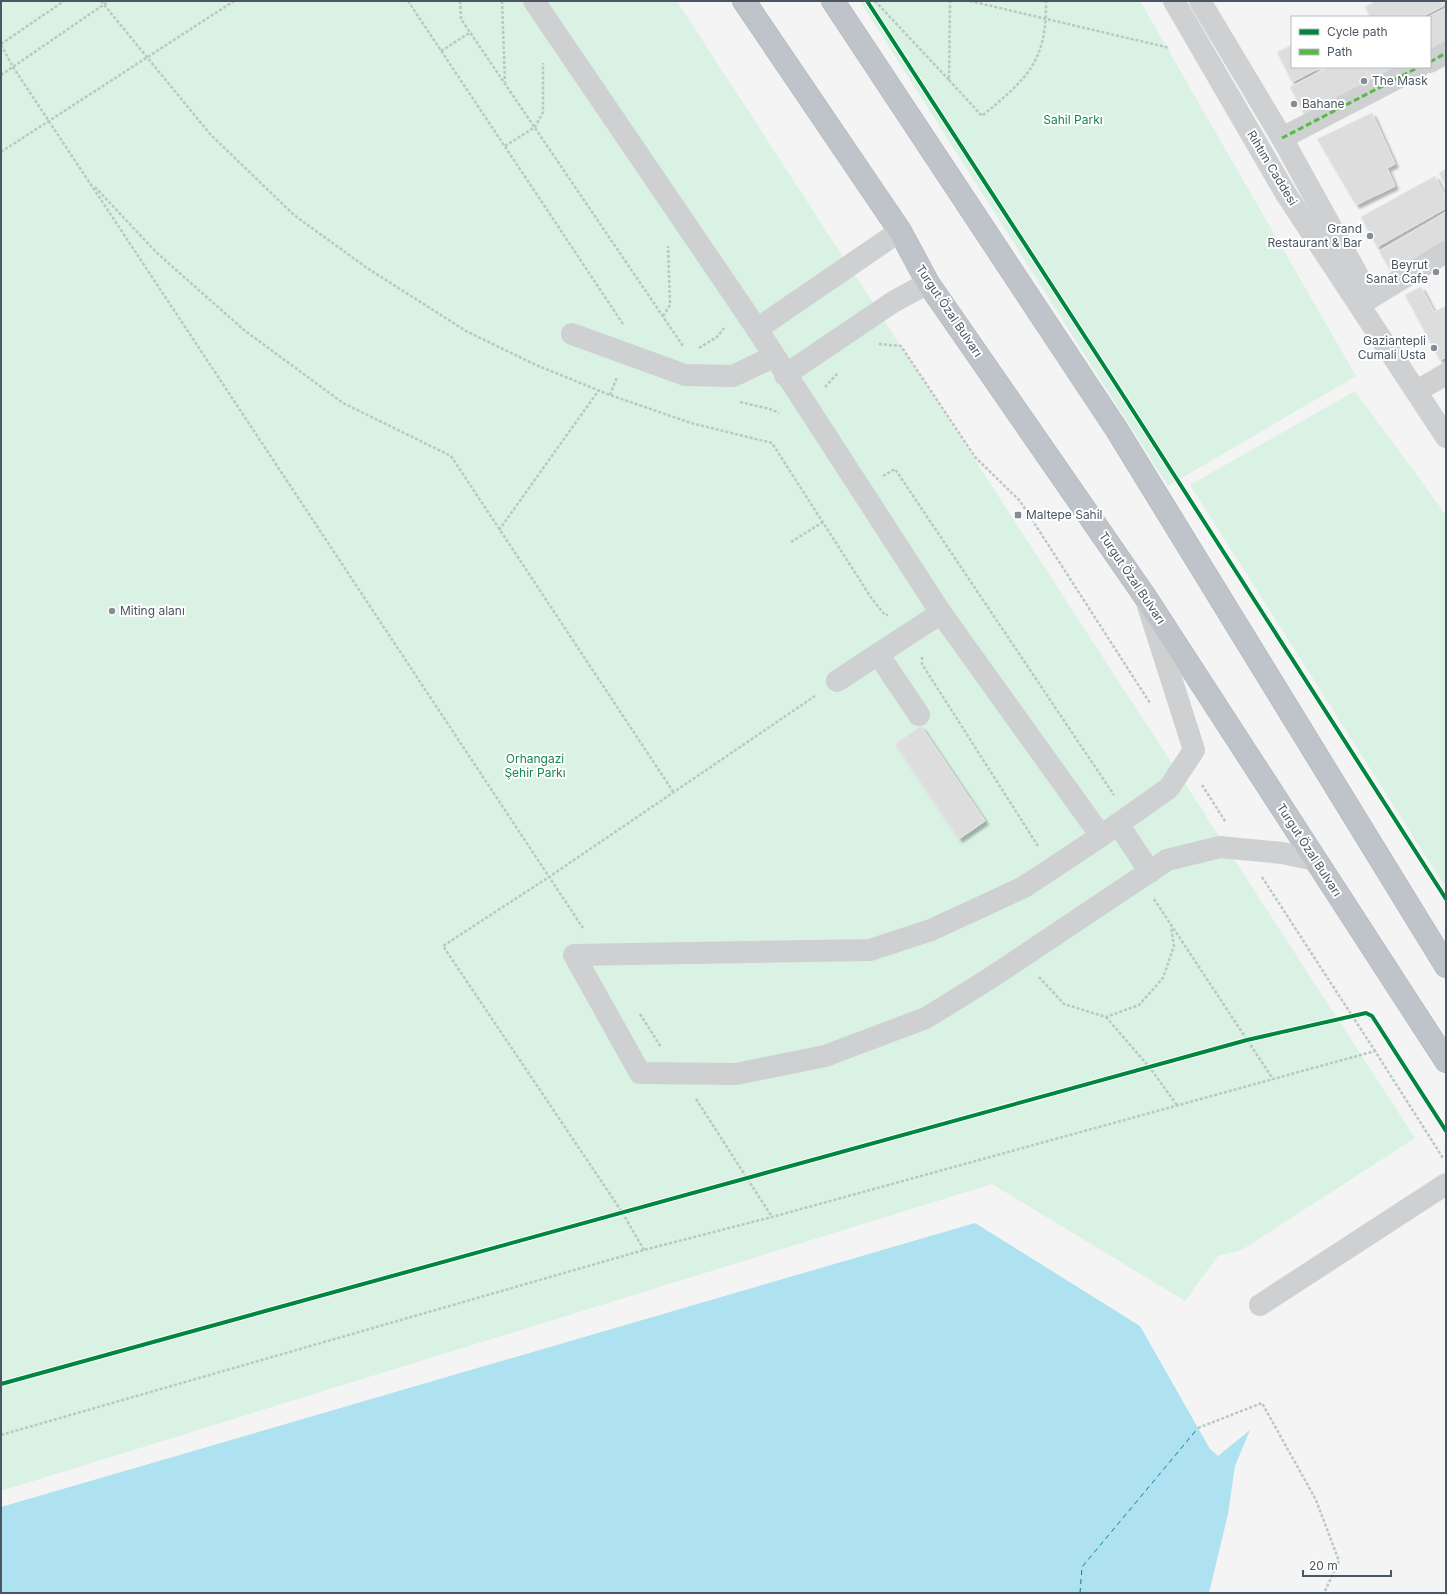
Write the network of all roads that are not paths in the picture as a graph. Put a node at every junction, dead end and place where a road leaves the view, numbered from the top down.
1 (534, 1) edge
2 (744, 1) edge
3 (833, 1) edge
4 (1174, 1) edge
5 (1200, 1) edge
6 (1446, 53) edge
7 (1431, 61) edge
8 (1417, 68) edge
9 (1282, 138) junction
10 (900, 231) junction
11 (1446, 252) edge
12 (928, 283) junction
13 (1370, 298) junction
14 (757, 329) junction
15 (572, 334) dead end
16 (773, 357) junction
17 (1446, 374) edge
18 (786, 375) junction
19 (1417, 391) junction
20 (1446, 437) edge
21 (1144, 595) junction
22 (940, 613) junction
23 (878, 654) junction
24 (837, 681) road end
25 (919, 715) dead end
26 (1110, 830) junction
27 (1315, 860) junction
28 (1146, 875) junction
29 (1446, 966) edge
30 (1446, 1062) edge
31 (1446, 1184) edge
32 (1260, 1305) dead end

1 - 14 street
2 - 10 highway, Turgut Özal Bulvarı
3 - 29 highway
4 - 19 street, Rıhtım Caddesi
5 - 9 street, Rıhtım Caddesi
6 - 7 street
8 - 9 street
9 - 13 street, Rıhtım Caddesi
10 - 12 highway, Turgut Özal Bulvarı
10 - 14 street
11 - 13 street
12 - 18 street
12 - 21 highway, Turgut Özal Bulvarı
13 - 19 street, Rıhtım Caddesi
14 - 16 street
15 - 16 street
16 - 18 street
17 - 19 street
18 - 22 street
19 - 20 street, Rıhtım Caddesi
21 - 26 street
21 - 27 highway, Turgut Özal Bulvarı
22 - 23 street
22 - 26 street
23 - 24 street
23 - 25 street
26 - 28 street
26 - 28 street
27 - 28 street
27 - 30 highway, Turgut Özal Bulvarı
31 - 32 street

